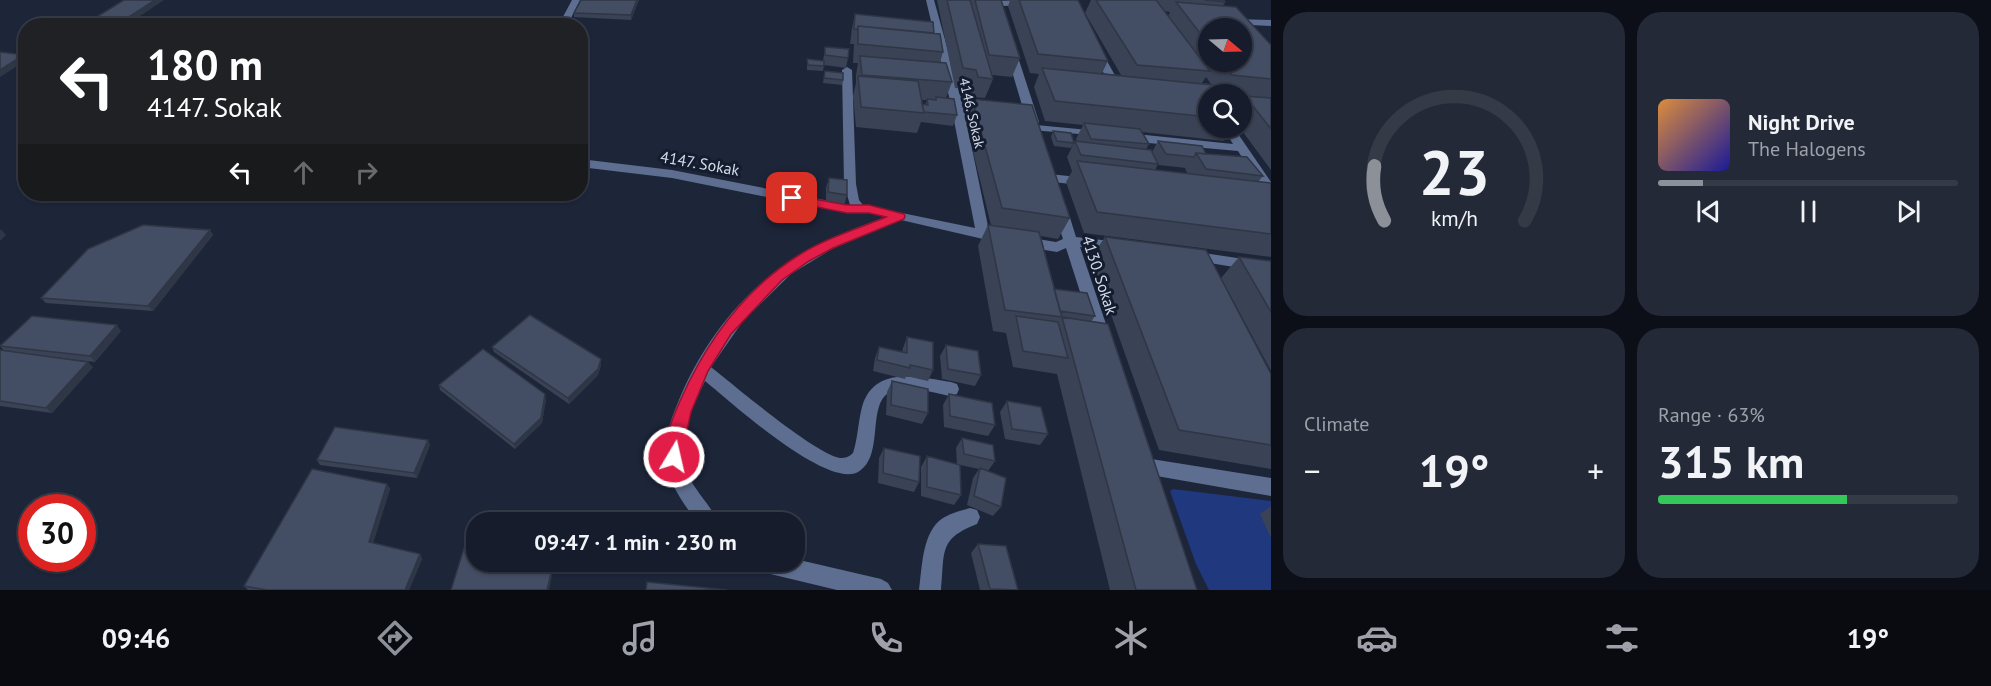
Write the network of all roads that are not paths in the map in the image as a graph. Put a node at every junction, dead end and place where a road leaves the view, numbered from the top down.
1 (576, 0) edge
2 (930, 0) edge
3 (996, 2) edge
4 (1033, 2) edge
5 (566, 18) edge
6 (1271, 23) edge
7 (1252, 24) edge
8 (1090, 38) edge
9 (847, 70) dead end
10 (1118, 90) edge
11 (1029, 121) junction
12 (1236, 138) edge
13 (1041, 148) edge
14 (1242, 148) junction
15 (588, 165) edge
16 (1097, 183) edge
17 (1271, 192) edge
18 (858, 207) junction
19 (899, 216) junction
20 (982, 232) junction
21 (1070, 241) junction
22 (1138, 250) edge
23 (1173, 254) edge
24 (1195, 257) junction
25 (1271, 268) edge
26 (1205, 278) edge
27 (1107, 353) edge
28 (702, 369) junction
29 (951, 389) dead end
30 (1152, 486) edge
31 (1271, 487) edge
32 (701, 512) edge
33 (970, 517) dead end
34 (805, 572) edge
35 (881, 590) edge
36 (930, 590) edge

1 - 5 street
2 - 20 street, 4146. Sokak
3 - 4 street
3 - 11 street
6 - 7 street
8 - 10 street
9 - 18 street
11 - 13 street
11 - 14 street
12 - 14 street
14 - 17 street
15 - 18 street, 4147. Sokak
16 - 21 street, 4130. Sokak
18 - 19 street, 4147. Sokak
19 - 20 street, 4147. Sokak
19 - 28 street
20 - 21 street, 4147. Sokak
21 - 22 street, 4147. Sokak
21 - 27 street, 4130. Sokak
23 - 24 street
24 - 25 street
24 - 26 street
28 - 29 street
28 - 32 street
30 - 31 street
33 - 36 street
34 - 35 street

